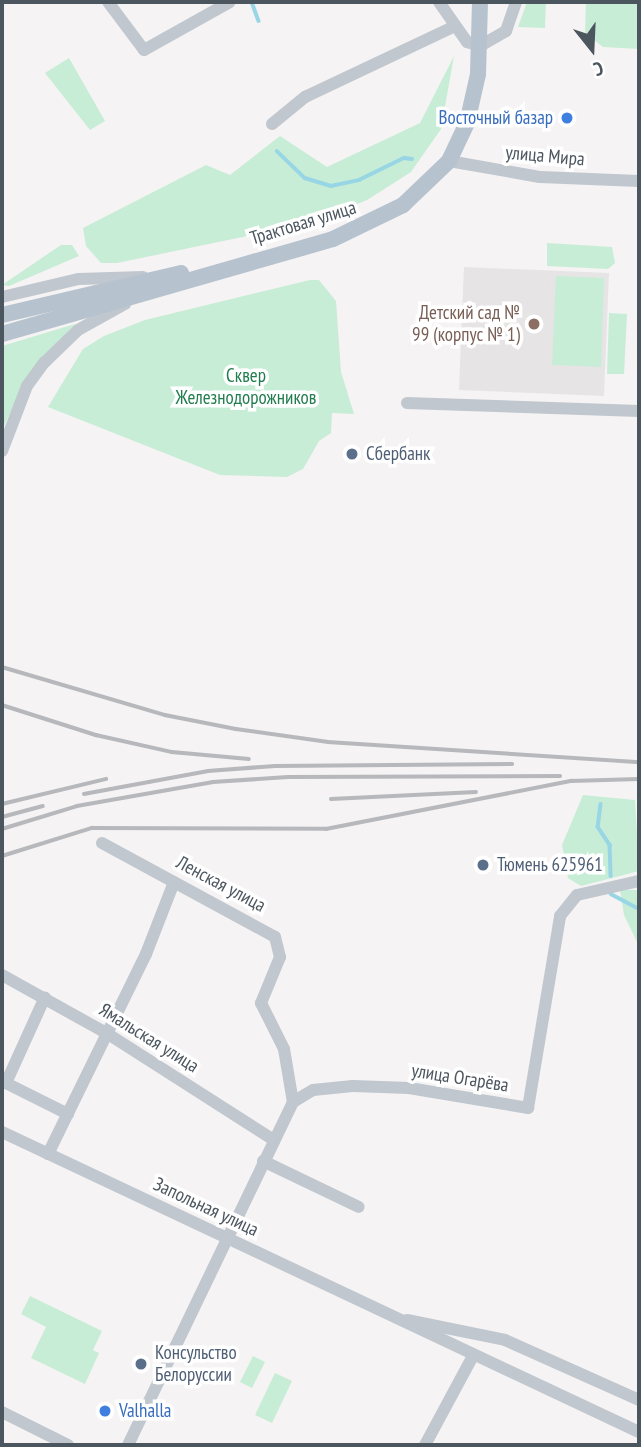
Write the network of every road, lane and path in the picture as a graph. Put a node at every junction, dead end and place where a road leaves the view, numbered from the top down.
1 (108, 2) edge
2 (230, 2) edge
3 (439, 2) edge
4 (480, 2) edge
5 (516, 2) edge
6 (453, 27) junction
7 (480, 47) junction
8 (272, 124) dead end
9 (449, 161) junction
10 (639, 181) edge
11 (154, 284) junction
12 (2, 297) edge
13 (2, 315) edge
14 (2, 334) edge
15 (407, 403) dead end
16 (639, 411) edge
17 (2, 451) edge
18 (102, 843) dead end
19 (639, 881) edge
20 (174, 882) junction
21 (2, 975) edge
22 (45, 997) junction
23 (108, 1034) junction
24 (4, 1082) edge
25 (293, 1102) junction
26 (68, 1114) junction
27 (2, 1132) edge
28 (272, 1139) junction
29 (48, 1154) junction
30 (263, 1161) junction
31 (359, 1207) dead end
32 (227, 1238) junction
33 (393, 1318) junction
34 (473, 1356) junction
35 (638, 1399) edge
36 (2, 1412) edge
37 (635, 1431) edge
38 (68, 1445) edge
39 (128, 1445) edge
40 (425, 1445) edge

1 - 2 street
3 - 6 street
4 - 7 main road, Трактовая улица
5 - 7 street
6 - 7 street
6 - 8 street
7 - 9 main road, Трактовая улица
9 - 10 street, улица Мира
9 - 11 main road, Трактовая улица
11 - 12 street
11 - 13 main road, Трактовая улица
11 - 14 main road, Трактовая улица
11 - 17 street
15 - 16 street
18 - 20 street, Ленская улица
19 - 25 street, улица Огарёва
20 - 23 street
20 - 25 street, Ленская улица
21 - 22 street, Ямальская улица
22 - 23 street, Ямальская улица
22 - 24 street
23 - 26 street
23 - 28 street, Ямальская улица
24 - 26 street
25 - 28 street
26 - 29 street
27 - 29 street, Запольная улица
28 - 30 street
29 - 32 street, Запольная улица
30 - 31 street
30 - 32 street
32 - 33 street, Запольная улица
32 - 39 street
33 - 34 street, Запольная улица
33 - 35 street, Запольная улица
34 - 37 street, Запольная улица
34 - 40 street
36 - 38 street

